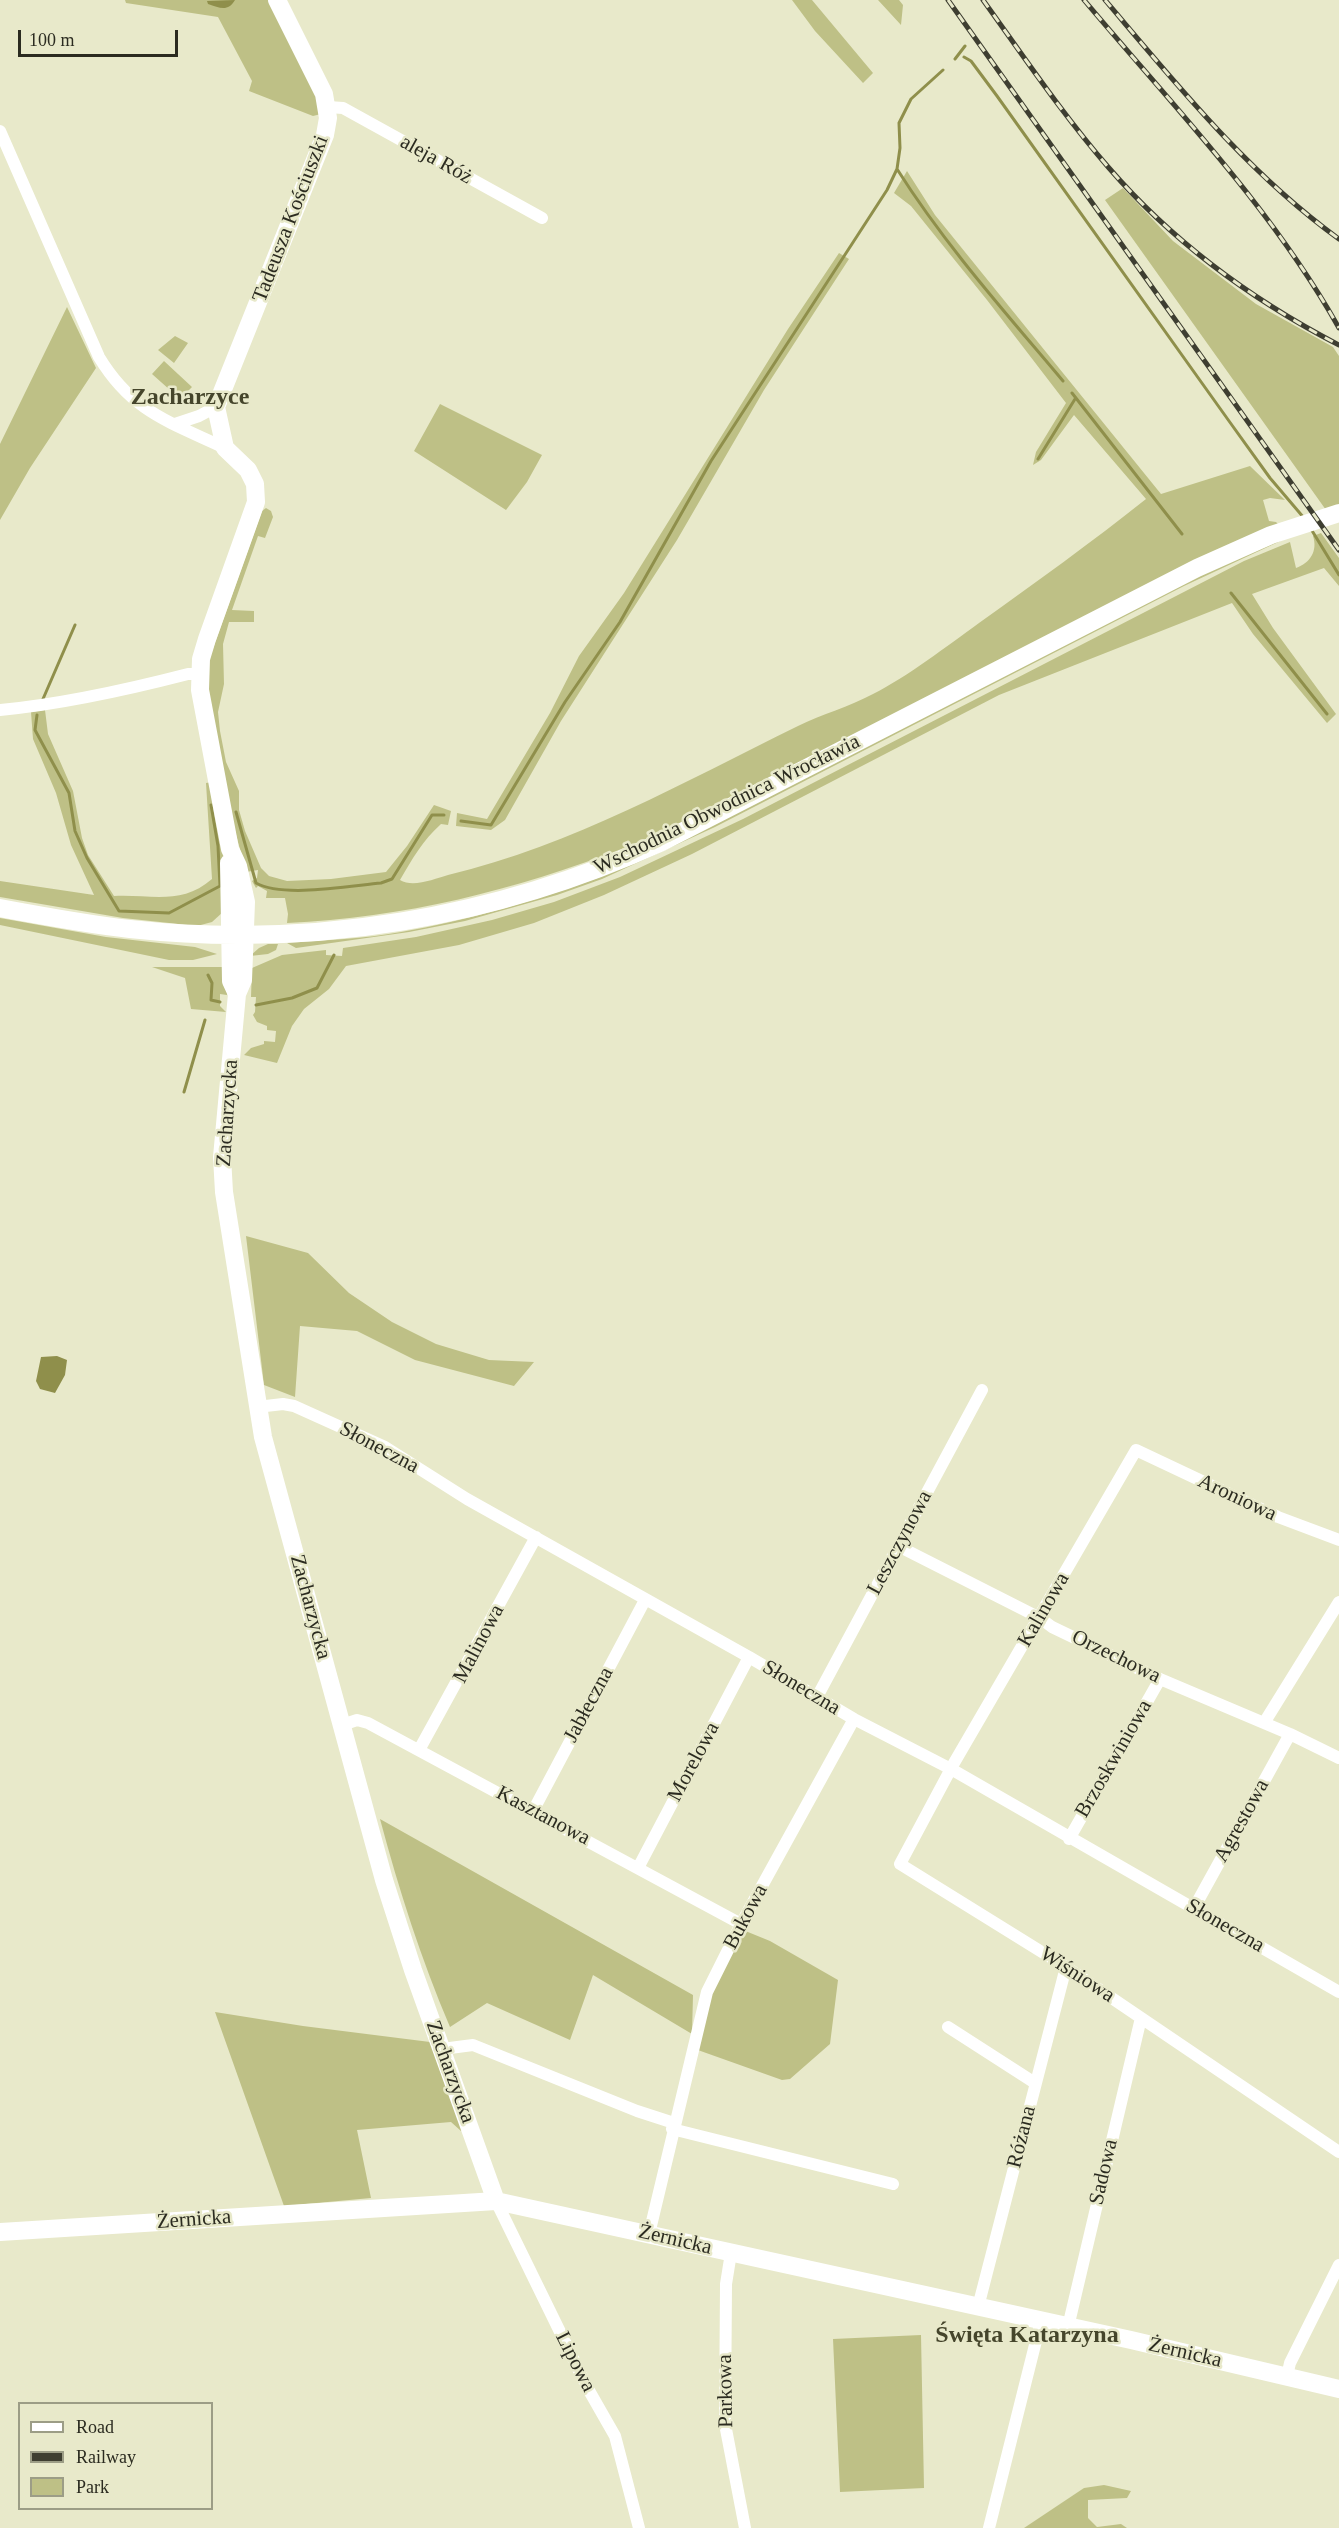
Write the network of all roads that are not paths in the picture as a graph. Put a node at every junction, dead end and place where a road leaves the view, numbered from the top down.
1 (277, 0) edge
2 (328, 107) junction
3 (0, 131) edge
4 (542, 218) dead end
5 (216, 407) junction
6 (175, 424) junction
7 (225, 448) junction
8 (1339, 513) edge
9 (200, 674) junction
10 (0, 710) edge
11 (238, 902) junction
12 (0, 908) edge
13 (192, 933) junction
14 (274, 934) junction
15 (238, 935) junction
16 (230, 960) junction
17 (237, 994) junction
18 (982, 1390) dead end
19 (257, 1407) junction
20 (1136, 1450) joint
21 (536, 1537) junction
22 (1339, 1540) edge
23 (898, 1546) junction
24 (645, 1600) junction
25 (1339, 1602) edge
26 (1040, 1618) junction
27 (749, 1657) junction
28 (1160, 1679) junction
29 (817, 1697) junction
30 (854, 1719) junction
31 (1264, 1723) junction
32 (342, 1725) junction
33 (1290, 1734) junction
34 (419, 1750) junction
35 (1339, 1758) edge
36 (951, 1769) junction
37 (533, 1810) junction
38 (1069, 1839) junction
39 (638, 1868) junction
40 (1194, 1908) junction
41 (741, 1924) junction
42 (1066, 1967) junction
43 (1339, 1992) edge
44 (1141, 2018) junction
45 (948, 2028) dead end
46 (442, 2049) junction
47 (1035, 2083) junction
48 (673, 2126) junction
49 (1339, 2152) edge
50 (893, 2184) dead end
51 (496, 2201) junction
52 (0, 2232) edge
53 (648, 2234) junction
54 (731, 2253) junction
55 (1339, 2265) edge
56 (978, 2307) junction
57 (1041, 2321) junction
58 (1068, 2327) junction
59 (1287, 2376) junction
60 (1339, 2389) edge
61 (639, 2528) edge
62 (746, 2528) edge
63 (989, 2528) edge

1 - 2 street, Tadeusza Kościuszki
2 - 4 street, aleja Róż
2 - 5 street, Tadeusza Kościuszki
3 - 6 street
5 - 6 street
5 - 7 street
6 - 7 street
7 - 9 street
8 - 14 street, Wschodnia Obwodnica Wrocławia
9 - 10 street
9 - 11 street, Zacharzycka
11 - 13 street
11 - 14 street
11 - 15 street, Zacharzycka
12 - 13 street, Wschodnia Obwodnica Wrocławia
13 - 15 street, Wschodnia Obwodnica Wrocławia
13 - 16 street
14 - 15 street, Wschodnia Obwodnica Wrocławia
15 - 16 street, Zacharzycka
15 - 17 street, Zacharzycka
16 - 17 street, Zacharzycka
17 - 19 street, Zacharzycka
18 - 23 street, Leszczynowa
19 - 21 street, Słoneczna
19 - 32 street, Zacharzycka
20 - 22 street, Aroniowa
20 - 26 street, Kalinowa
21 - 24 street, Słoneczna
21 - 34 street, Malinowa
23 - 26 street, Orzechowa
23 - 29 street, Leszczynowa
24 - 27 street, Słoneczna
24 - 37 street, Jabłeczna
25 - 31 street
26 - 28 street, Orzechowa
26 - 36 street, Kalinowa
27 - 29 street, Słoneczna
27 - 39 street, Morelowa
28 - 31 street, Orzechowa
28 - 38 street, Brzoskwiniowa
29 - 30 street, Słoneczna
30 - 36 street, Słoneczna
30 - 41 street, Bukowa
31 - 33 street, Orzechowa
32 - 34 street, Kasztanowa
32 - 46 street, Zacharzycka
33 - 35 street, Orzechowa
33 - 40 street, Agrestowa
34 - 37 street, Kasztanowa
36 - 38 street, Słoneczna
36 - 42 street, Wiśniowa
37 - 39 street, Kasztanowa
38 - 40 street, Słoneczna
39 - 41 street, Kasztanowa
40 - 43 street, Słoneczna
41 - 48 street, Bukowa
42 - 44 street, Wiśniowa
42 - 47 street, Różana
44 - 49 street, Wiśniowa
44 - 58 street, Sadowa
45 - 47 street
46 - 48 street
46 - 51 street, Zacharzycka
47 - 56 street, Różana
48 - 50 street
48 - 53 street, Bukowa
51 - 52 street, Żernicka
51 - 53 street, Żernicka
51 - 61 street, Lipowa
53 - 54 street, Żernicka
54 - 56 street, Żernicka
54 - 62 street, Parkowa
55 - 59 street
56 - 57 street, Żernicka
57 - 58 street, Żernicka
57 - 63 street
58 - 59 street, Żernicka
59 - 60 street, Żernicka

